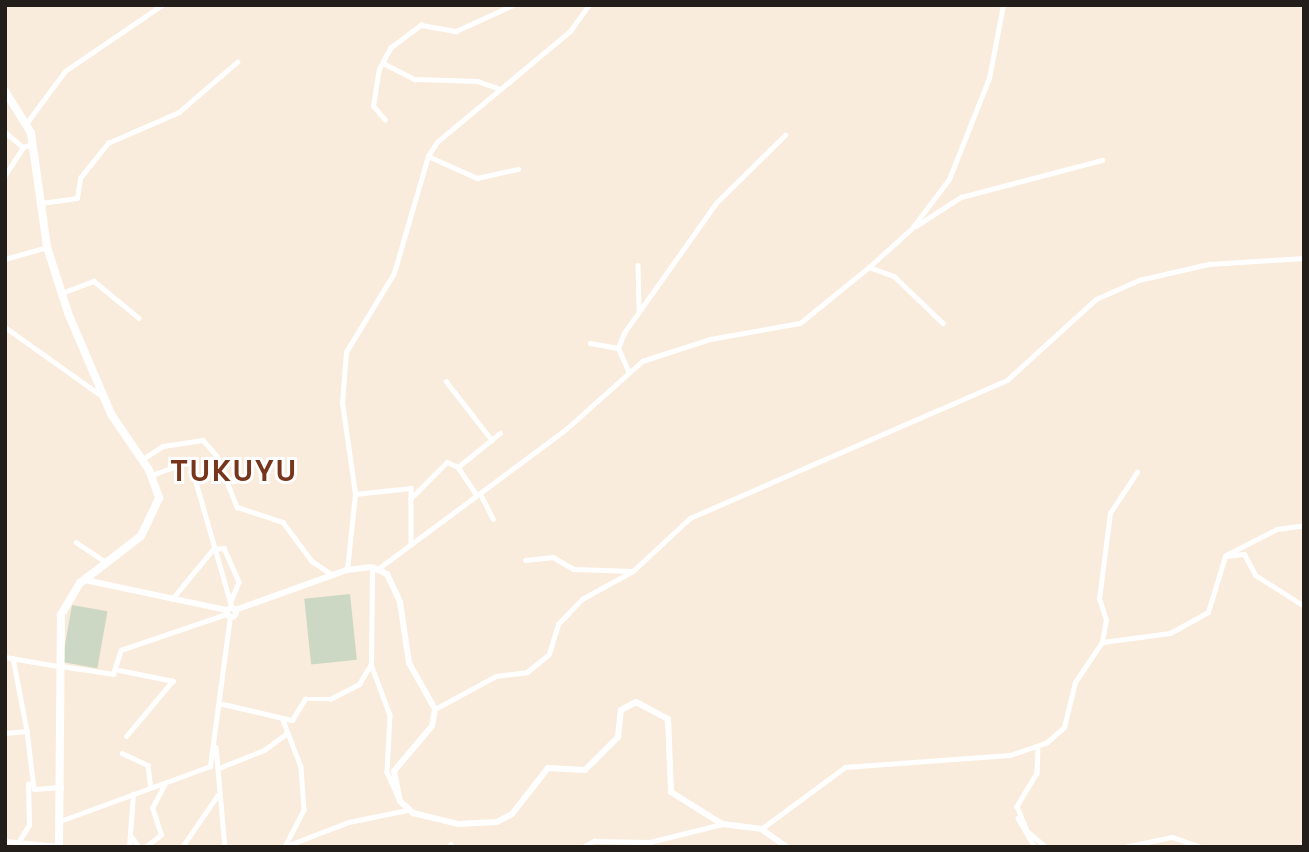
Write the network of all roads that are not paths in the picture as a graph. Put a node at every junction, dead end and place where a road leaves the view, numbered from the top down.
1 (162, 5) edge
2 (513, 5) edge
3 (589, 5) edge
4 (1003, 5) edge
5 (237, 61) dead end
6 (383, 63) junction
7 (500, 89) junction
8 (5, 91) edge
9 (385, 120) dead end
10 (28, 121) junction
11 (5, 132) edge
12 (785, 135) dead end
13 (34, 144) junction
14 (23, 146) junction
15 (428, 156) junction
16 (1102, 160) dead end
17 (519, 169) dead end
18 (5, 175) edge
19 (41, 203) junction
20 (912, 228) junction
21 (47, 247) junction
22 (1304, 258) edge
23 (5, 259) edge
24 (638, 265) dead end
25 (869, 267) junction
26 (62, 294) junction
27 (639, 311) junction
28 (139, 317) dead end
29 (943, 323) dead end
30 (5, 327) edge
31 (590, 343) dead end
32 (618, 348) junction
33 (629, 373) junction
34 (446, 381) dead end
35 (103, 396) junction
36 (500, 433) dead end
37 (492, 440) junction
38 (142, 460) junction
39 (458, 467) junction
40 (1137, 472) dead end
41 (152, 475) junction
42 (478, 493) junction
43 (355, 494) junction
44 (409, 500) junction
45 (494, 519) dead end
46 (1304, 525) edge
47 (76, 542) dead end
48 (411, 545) junction
49 (214, 549) junction
50 (1225, 556) junction
51 (525, 560) dead end
52 (106, 562) junction
53 (376, 568) junction
54 (347, 570) junction
55 (633, 571) junction
56 (331, 574) junction
57 (85, 580) junction
58 (172, 599) junction
59 (1304, 606) edge
60 (230, 610) junction
61 (1102, 642) junction
62 (5, 657) edge
63 (13, 658) junction
64 (371, 664) junction
65 (57, 666) junction
66 (118, 670) junction
67 (223, 704) junction
68 (435, 709) junction
69 (283, 720) junction
70 (27, 731) junction
71 (5, 733) edge
72 (287, 733) junction
73 (127, 736) dead end
74 (1038, 746) junction
75 (216, 747) junction
76 (121, 752) dead end
77 (219, 768) junction
78 (28, 783) junction
79 (165, 784) junction
80 (62, 786) junction
81 (151, 788) junction
82 (220, 792) junction
83 (133, 794) junction
84 (400, 801) junction
85 (407, 810) junction
86 (1018, 814) junction
87 (60, 821) junction
88 (722, 824) junction
89 (761, 828) junction
90 (132, 837) junction
91 (19, 841) junction
92 (6, 842) edge
93 (59, 846) edge
94 (129, 847) edge
95 (139, 847) edge
96 (145, 847) edge
97 (182, 847) edge
98 (225, 847) edge
99 (285, 847) edge
100 (583, 847) edge
101 (787, 847) edge
102 (1035, 847) edge
103 (1046, 847) edge
104 (1124, 847) edge
105 (1201, 847) edge

1 - 10 street
2 - 6 street
3 - 7 street
4 - 20 street
5 - 19 street
6 - 7 street
6 - 9 street
7 - 15 street
8 - 10 highway
10 - 13 highway
11 - 14 street
12 - 27 street
13 - 14 street
13 - 19 highway
14 - 18 street
15 - 17 street
15 - 43 street
16 - 20 street
19 - 21 highway
20 - 25 street
21 - 23 street
21 - 26 highway
22 - 55 street
24 - 27 street
25 - 29 street
25 - 33 street
26 - 28 street
26 - 35 highway
27 - 32 street
30 - 35 street
31 - 32 street
32 - 33 street
33 - 42 street
34 - 37 street
35 - 38 highway
36 - 37 street
37 - 39 street
38 - 41 highway
38 - 56 street
39 - 42 street
39 - 44 street
40 - 61 street
41 - 49 street
41 - 52 highway
42 - 45 street
42 - 48 street
43 - 44 street
43 - 54 street
44 - 48 street
46 - 50 street
47 - 52 street
48 - 53 street
49 - 58 street
49 - 60 street
49 - 60 street
50 - 59 street
50 - 61 street
51 - 55 street
52 - 57 highway
53 - 54 main road
53 - 64 street
53 - 68 main road
54 - 56 main road
55 - 68 street
56 - 60 main road
57 - 58 main road
57 - 65 highway
58 - 60 main road
60 - 66 street
60 - 67 street
61 - 74 street
62 - 63 street
63 - 65 street
63 - 70 street
64 - 69 street
64 - 84 street
65 - 66 street
65 - 80 highway
66 - 73 street
67 - 69 street
67 - 75 street
68 - 84 main road
69 - 72 street
70 - 71 street
70 - 78 street
72 - 77 street
72 - 99 street
74 - 86 street
74 - 89 street
75 - 77 street
75 - 79 street
76 - 81 street
77 - 82 street
78 - 80 street
78 - 91 street
79 - 81 street
79 - 96 street
80 - 87 highway
81 - 83 street
82 - 97 street
82 - 98 street
83 - 87 street
83 - 90 street
84 - 85 main road
85 - 88 main road
85 - 99 street
86 - 102 street
86 - 103 street
87 - 93 highway
88 - 89 main road
88 - 100 street
89 - 101 main road
90 - 94 street
90 - 95 street
91 - 92 street
91 - 93 street
104 - 105 street

